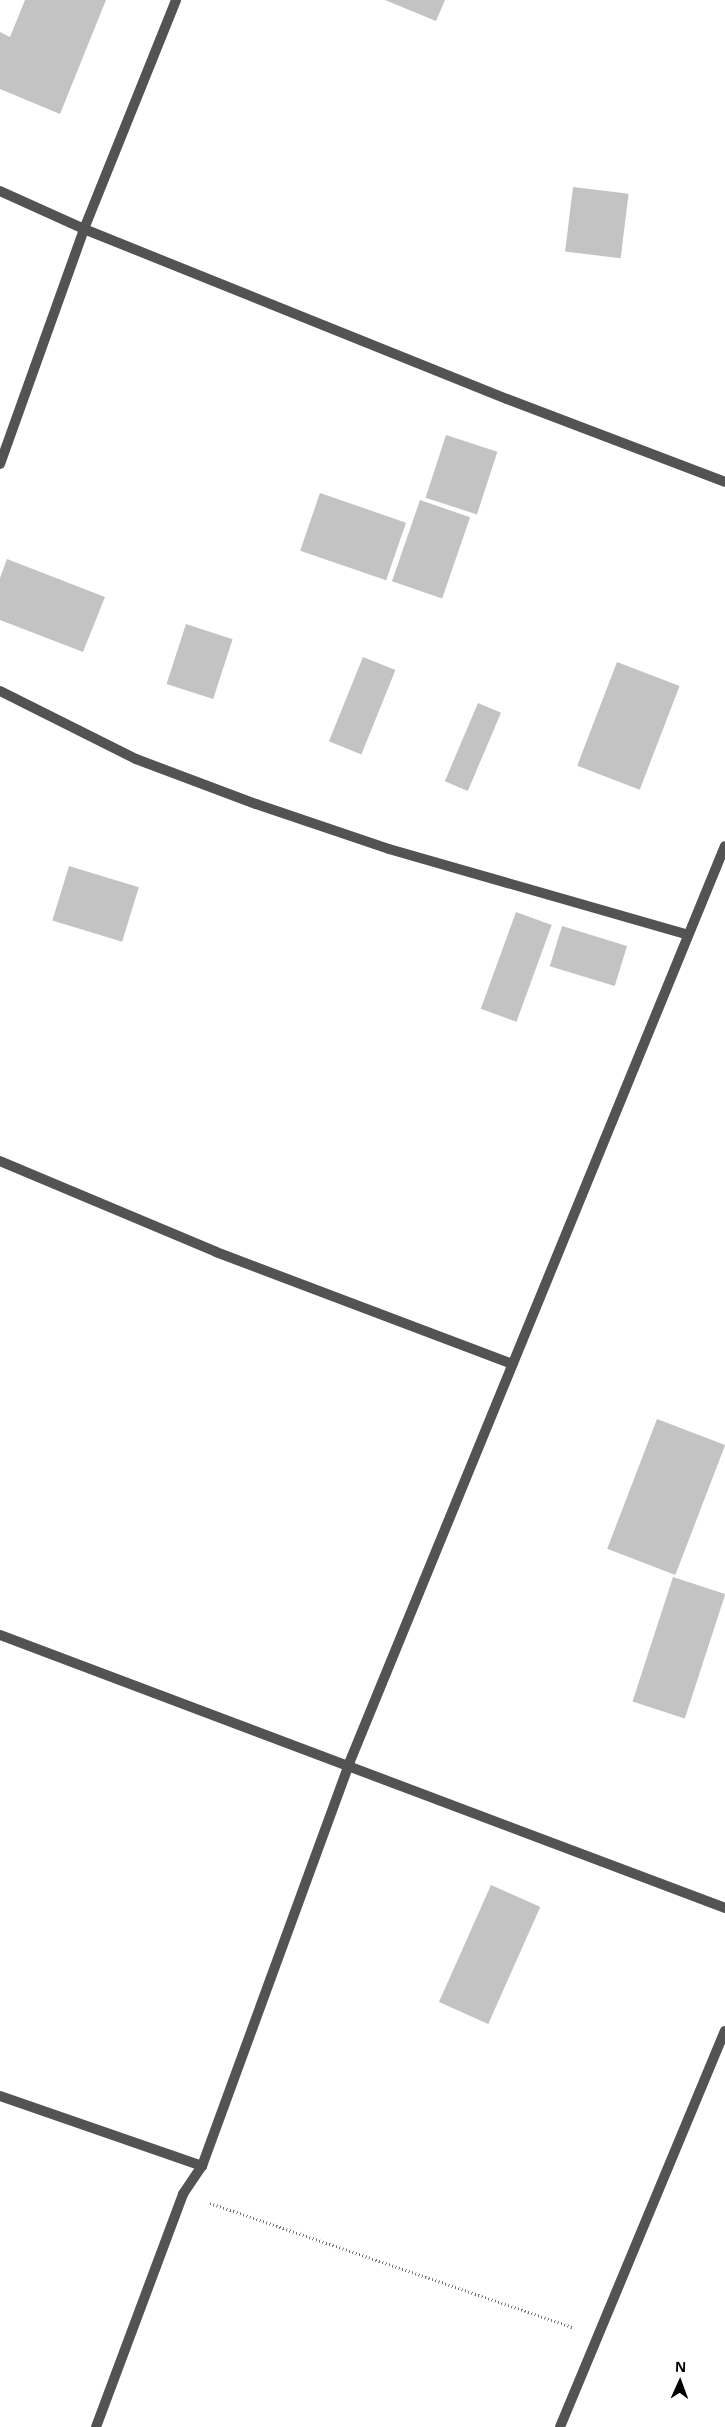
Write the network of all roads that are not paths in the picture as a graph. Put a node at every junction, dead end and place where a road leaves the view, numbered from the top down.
1 (176, 0) edge
2 (0, 190) edge
3 (84, 229) junction
4 (0, 464) edge
5 (725, 482) edge
6 (0, 691) edge
7 (725, 846) edge
8 (688, 935) junction
9 (0, 1161) edge
10 (513, 1364) junction
11 (0, 1635) edge
12 (348, 1766) junction
13 (725, 1908) edge
14 (725, 2031) edge
15 (0, 2096) edge
16 (202, 2166) junction
17 (96, 2427) edge
18 (560, 2427) edge

1 - 3 street
2 - 3 street
3 - 4 street
3 - 5 street
6 - 8 street
7 - 8 street
8 - 10 street
9 - 10 street
10 - 12 street
11 - 12 street
12 - 13 street
12 - 16 street
14 - 18 street
15 - 16 street
16 - 17 street

